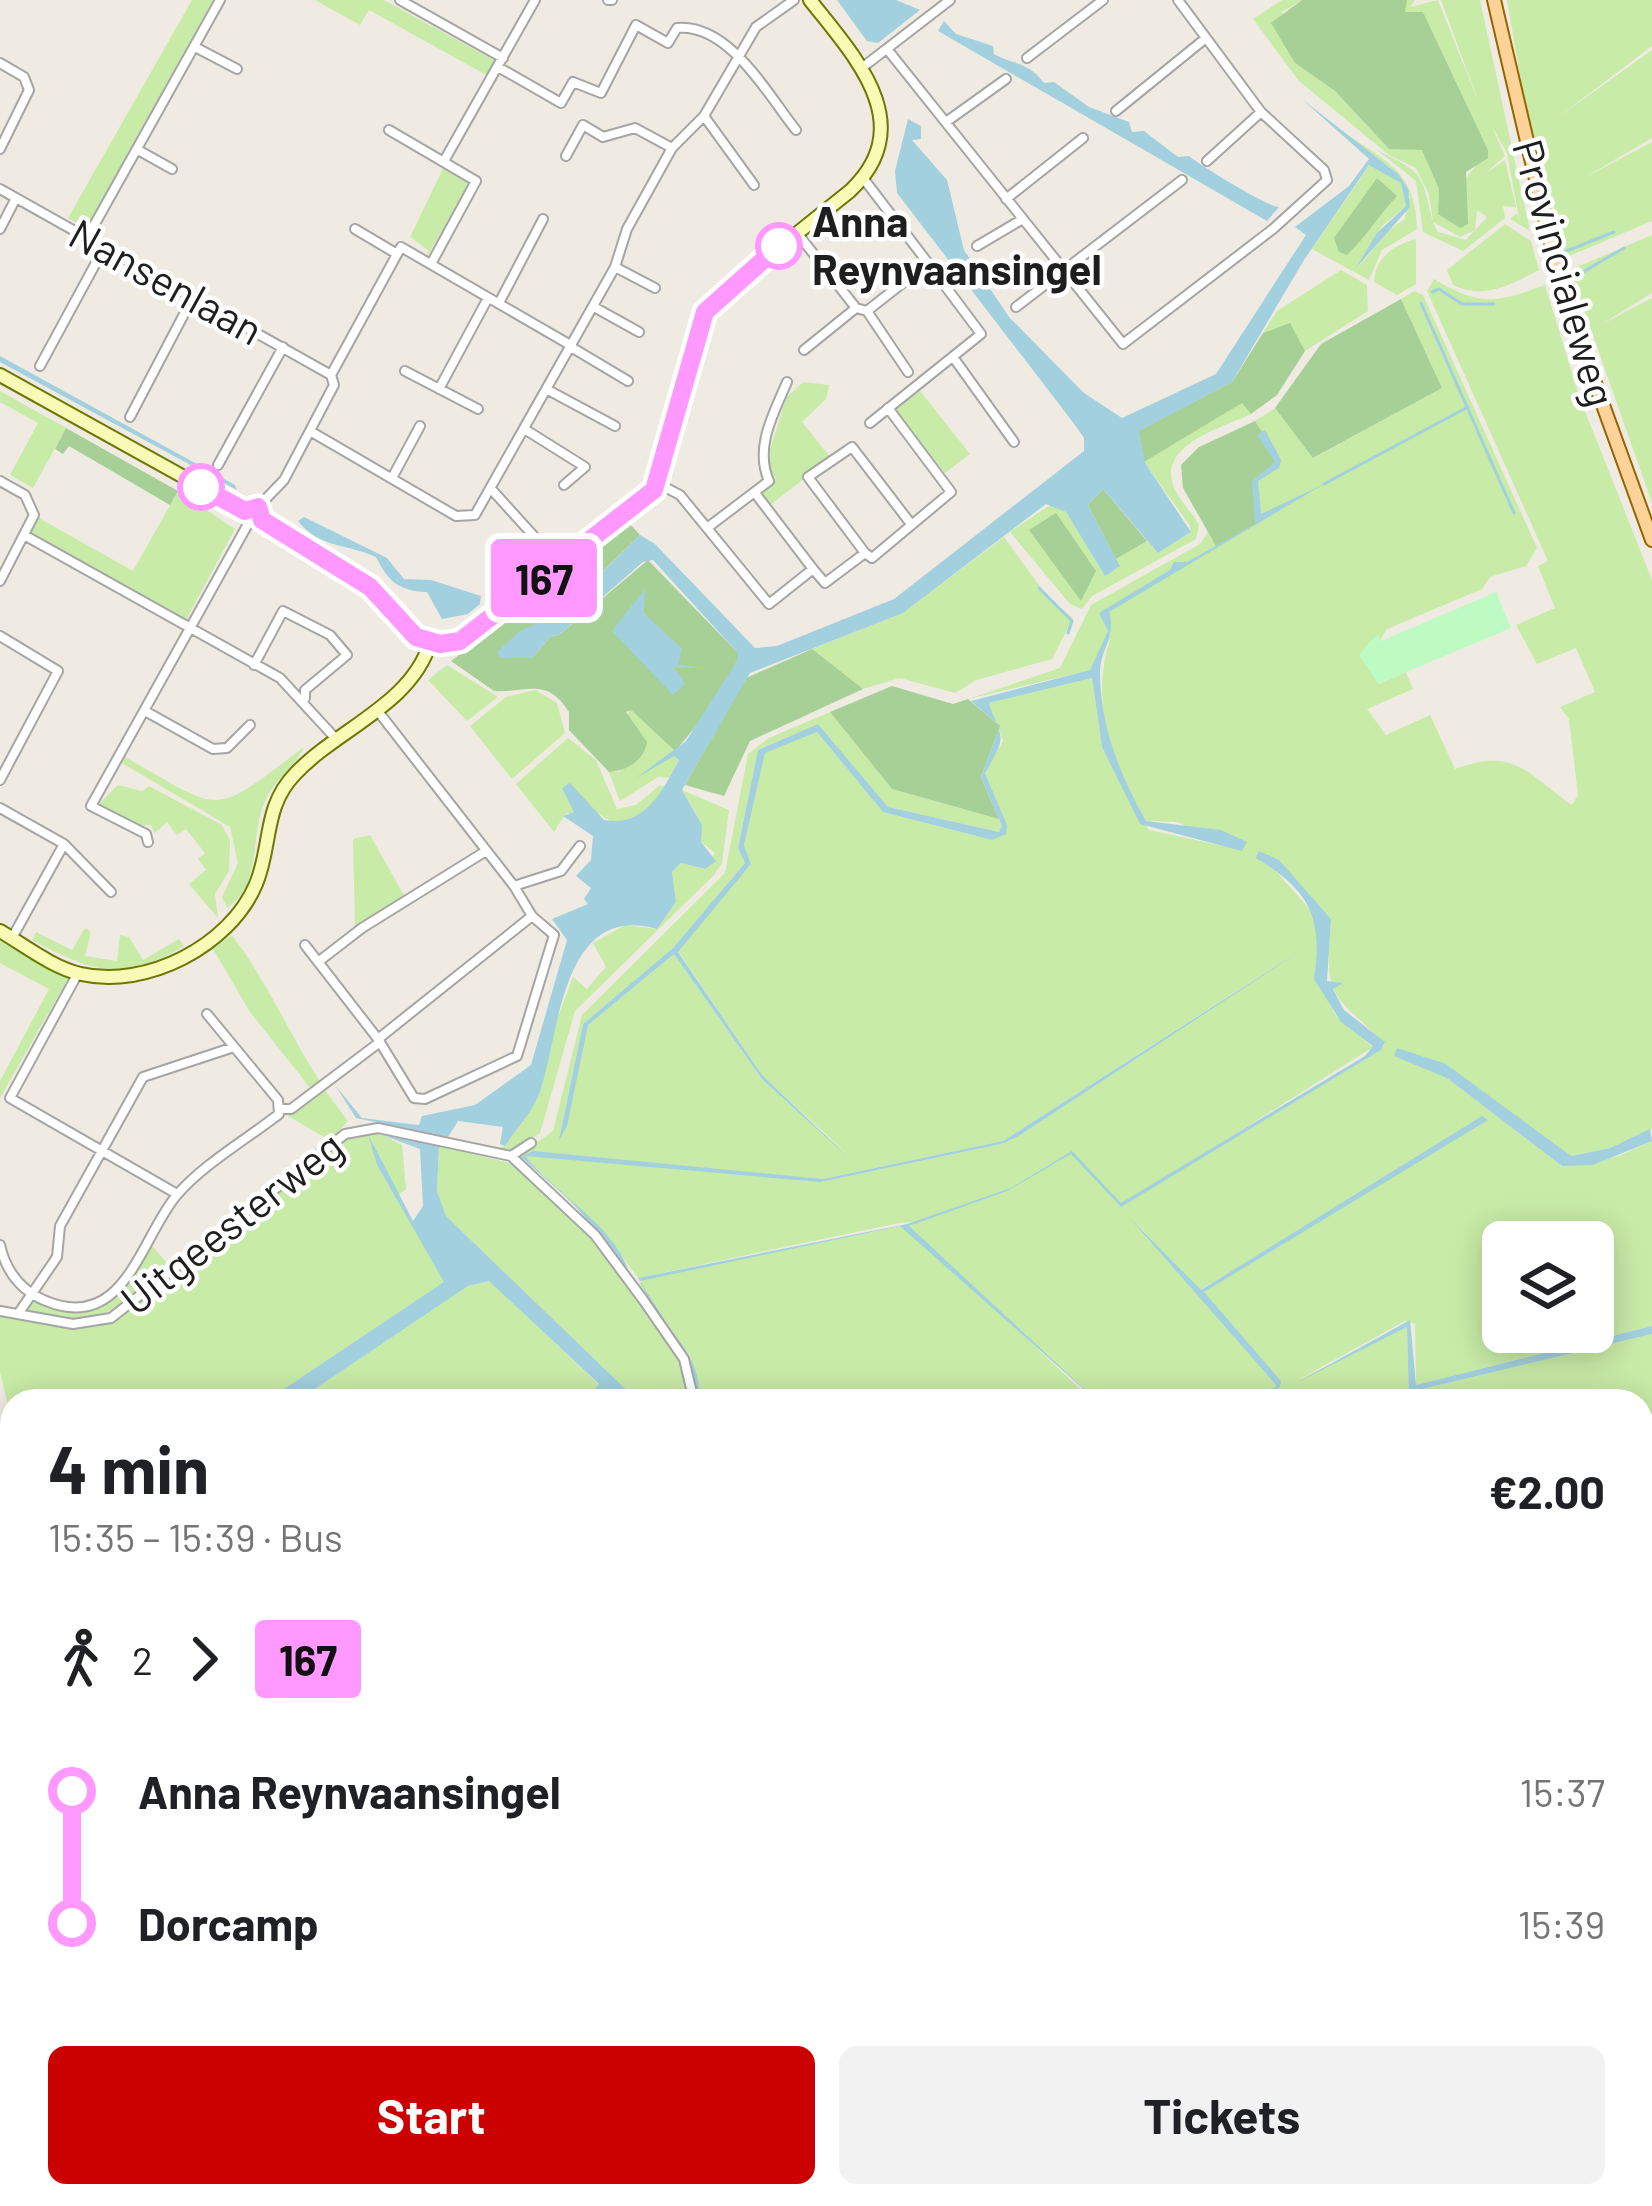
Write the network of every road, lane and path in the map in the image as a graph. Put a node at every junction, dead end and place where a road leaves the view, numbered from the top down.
1 (220, 0) edge
2 (400, 0) edge
3 (536, 0) edge
4 (794, 0) edge
5 (810, 0) edge
6 (950, 0) edge
7 (1103, 0) edge
8 (1178, 0) edge
9 (1494, 0) edge
10 (1206, 38) junction
11 (195, 47) junction
12 (886, 49) junction
13 (736, 54) junction
14 (1028, 58) dead end
15 (501, 62) junction
16 (0, 63) edge
17 (862, 67) junction
18 (237, 69) dead end
19 (1006, 79) dead end
20 (1116, 111) dead end
21 (1261, 112) junction
22 (704, 116) junction
23 (946, 122) junction
24 (389, 130) dead end
25 (796, 130) dead end
26 (1083, 138) dead end
27 (672, 148) junction
28 (0, 149) edge
29 (138, 150) junction
30 (566, 156) dead end
31 (444, 161) junction
32 (1207, 161) dead end
33 (172, 169) dead end
34 (863, 178) junction
35 (1182, 179) dead end
36 (754, 185) dead end
37 (0, 189) edge
38 (16, 198) junction
39 (1006, 199) junction
40 (543, 219) dead end
41 (1021, 220) junction
42 (0, 229) edge
43 (355, 229) dead end
44 (797, 232) junction
45 (87, 238) junction
46 (977, 246) dead end
47 (104, 248) junction
48 (399, 250) junction
49 (928, 263) junction
50 (430, 264) junction
51 (615, 267) junction
52 (1065, 271) junction
53 (655, 288) dead end
54 (193, 297) junction
55 (488, 298) junction
56 (499, 303) junction
57 (593, 307) junction
58 (1016, 307) dead end
59 (862, 310) junction
60 (639, 332) dead end
61 (283, 347) junction
62 (572, 347) junction
63 (804, 350) dead end
64 (953, 357) junction
65 (40, 366) dead end
66 (405, 370) dead end
67 (908, 372) dead end
68 (0, 375) edge
69 (331, 375) junction
70 (628, 381) dead end
71 (787, 382) dead end
72 (439, 388) junction
73 (548, 390) junction
74 (888, 408) junction
75 (478, 409) dead end
76 (130, 417) dead end
77 (870, 423) dead end
78 (420, 426) dead end
79 (615, 426) dead end
80 (526, 430) junction
81 (310, 431) junction
82 (1014, 442) dead end
83 (218, 465) dead end
84 (392, 478) junction
85 (0, 481) edge
86 (657, 483) junction
87 (564, 485) dead end
88 (492, 491) junction
89 (755, 493) junction
90 (253, 516) junction
91 (911, 524) junction
92 (707, 528) junction
93 (24, 535) junction
94 (1652, 540) edge
95 (865, 553) junction
96 (560, 566) junction
97 (813, 569) junction
98 (0, 581) edge
99 (191, 628) junction
100 (0, 636) edge
101 (430, 643) junction
102 (254, 665) junction
103 (305, 700) junction
104 (377, 709) junction
105 (145, 711) junction
106 (250, 725) dead end
107 (337, 740) junction
108 (0, 780) edge
109 (0, 808) edge
110 (148, 842) dead end
111 (64, 844) junction
112 (580, 846) dead end
113 (486, 851) junction
114 (514, 886) junction
115 (111, 892) dead end
116 (532, 916) junction
117 (6, 935) edge
118 (305, 945) dead end
119 (319, 962) junction
120 (78, 974) junction
121 (207, 1014) dead end
122 (379, 1040) junction
123 (231, 1048) junction
124 (10, 1098) junction
125 (0, 1109) edge
126 (282, 1109) junction
127 (531, 1143) dead end
128 (103, 1153) junction
129 (511, 1156) junction
130 (177, 1194) junction
131 (0, 1245) edge
132 (32, 1294) junction
133 (0, 1311) edge
134 (17, 1314) junction
135 (691, 1389) edge

1 - 11 street
2 - 15 street
3 - 15 street
4 - 13 street
5 - 17 street
6 - 12 street
7 - 14 street
8 - 10 street
9 - 94 main road, Provincialeweg
10 - 20 street
10 - 21 street
11 - 18 street
11 - 29 street
12 - 17 street
12 - 23 street
13 - 15 street
13 - 22 street
13 - 25 street
15 - 31 street
16 - 28 street
17 - 34 street
19 - 23 street
21 - 32 street
21 - 52 street
22 - 27 street
22 - 36 street
23 - 39 street
24 - 31 street
26 - 39 street
27 - 30 street
27 - 51 street
29 - 33 street
29 - 45 street
31 - 50 street
34 - 44 street
34 - 49 street
35 - 52 street
37 - 38 street, Nansenlaan
38 - 42 street
38 - 45 street, Nansenlaan
39 - 41 street
40 - 56 street
41 - 46 street
41 - 52 street
43 - 48 street
44 - 59 street
44 - 86 street
45 - 47 street, Nansenlaan
47 - 54 street, Nansenlaan
47 - 65 street
48 - 50 street
48 - 69 street
49 - 59 street
49 - 64 street
50 - 55 street
51 - 53 street
51 - 57 street
52 - 58 street
54 - 61 street, Nansenlaan
54 - 76 street
55 - 56 street
55 - 72 street
56 - 62 street
57 - 60 street
57 - 62 street
59 - 63 street
59 - 67 street
61 - 69 street, Nansenlaan
61 - 83 street
62 - 70 street
62 - 73 street
64 - 74 street
64 - 82 street
66 - 72 street
68 - 90 street
69 - 81 street
71 - 89 street
72 - 75 street
73 - 79 street
73 - 80 street
74 - 77 street
74 - 91 street
78 - 84 street
80 - 87 street
80 - 88 street
81 - 84 street
81 - 90 street
84 - 88 street
85 - 93 street
86 - 92 street
86 - 96 street
88 - 96 street
89 - 92 street
89 - 97 street
90 - 99 street
90 - 101 street
91 - 95 street
91 - 95 street
92 - 97 street
93 - 98 street
93 - 99 street
95 - 97 street
96 - 101 street
99 - 102 street
99 - 105 street
100 - 108 street
101 - 104 street
102 - 103 street
102 - 103 street
103 - 107 street
104 - 107 street
104 - 113 street
105 - 106 street
105 - 110 street
107 - 120 street
109 - 111 street
111 - 115 street
111 - 117 street
112 - 114 street
113 - 114 street
113 - 119 street
114 - 116 street
116 - 122 street
116 - 122 street
117 - 120 street
118 - 119 street
119 - 122 street
120 - 124 street
121 - 123 street
122 - 126 street
123 - 126 street
123 - 128 street
124 - 125 street
124 - 128 street
126 - 130 street
127 - 129 street
128 - 130 street
128 - 132 street
129 - 134 street, Uitgeesterweg
129 - 135 street
130 - 132 street
131 - 132 street
132 - 134 street
133 - 134 street, Uitgeesterweg

